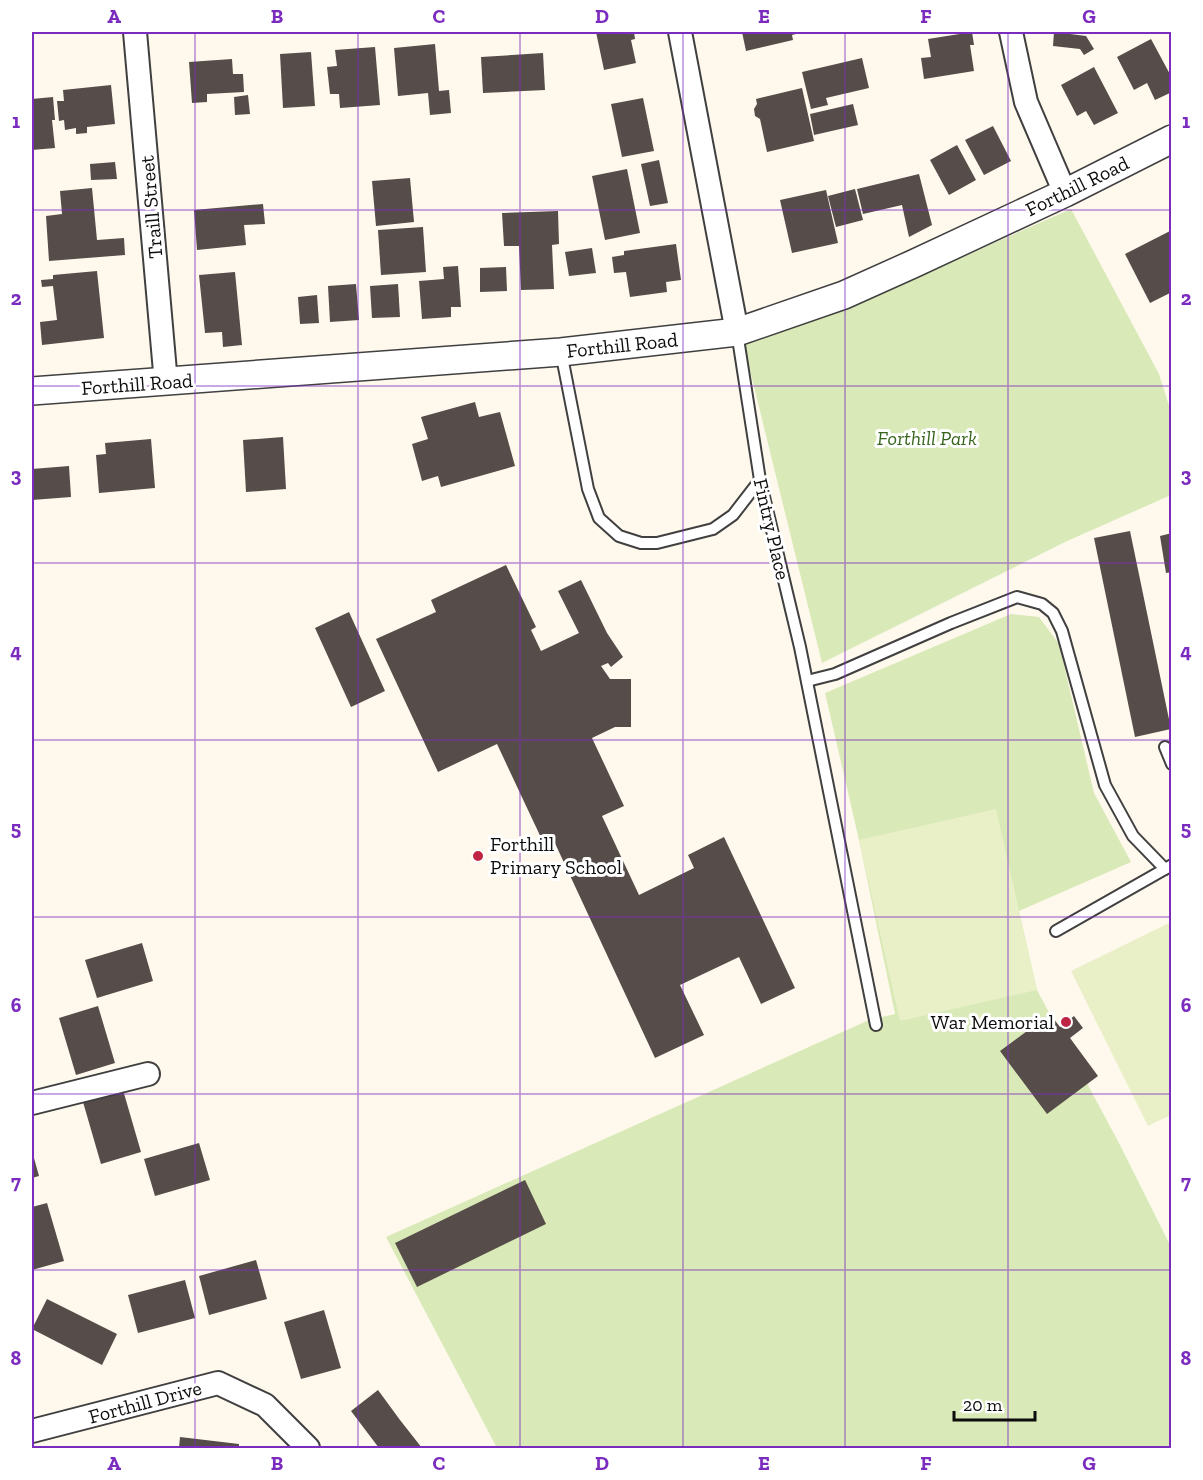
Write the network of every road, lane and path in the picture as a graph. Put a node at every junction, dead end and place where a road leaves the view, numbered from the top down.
1 (135, 32) edge
2 (680, 32) edge
3 (1011, 32) edge
4 (1172, 139) edge
5 (1065, 193) junction
6 (737, 332) junction
7 (561, 352) junction
8 (166, 383) junction
9 (32, 392) edge
10 (760, 480) junction
11 (807, 681) junction
12 (1165, 747) dead end
13 (1172, 764) edge
14 (1168, 867) edge
15 (1056, 931) dead end
16 (876, 1024) dead end
17 (148, 1074) dead end
18 (32, 1103) edge
19 (32, 1431) edge
20 (308, 1449) edge

1 - 8 street, Traill Street
2 - 6 street, Fintry Place
3 - 5 street
4 - 5 street, Forthill Road
5 - 6 street, Forthill Road
6 - 7 street, Forthill Road
6 - 10 lane, Fintry Place
7 - 8 street, Forthill Road
7 - 10 lane
8 - 9 street, Forthill Road
10 - 11 lane, Fintry Place
11 - 14 lane
11 - 16 lane, Fintry Place
12 - 13 lane
14 - 15 lane
17 - 18 street
19 - 20 street, Forthill Drive

